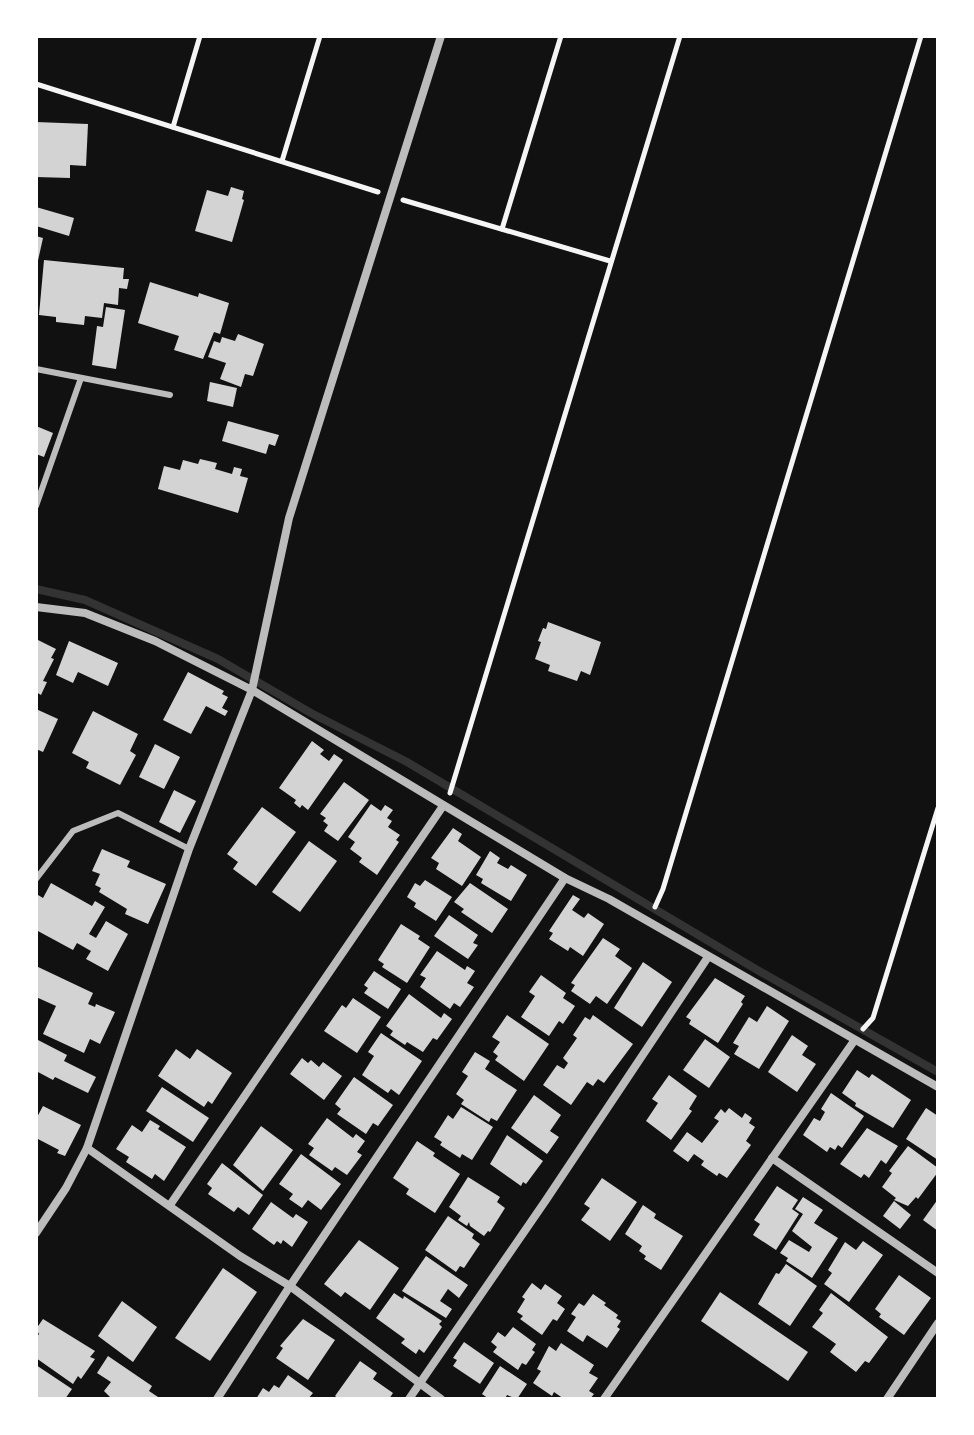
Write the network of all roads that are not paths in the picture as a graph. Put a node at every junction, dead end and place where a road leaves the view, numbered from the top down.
1 (441, 36) edge
2 (36, 369) edge
3 (81, 378) junction
4 (170, 395) dead end
5 (36, 506) edge
6 (36, 607) edge
7 (252, 690) junction
8 (444, 806) junction
9 (189, 849) junction
10 (565, 878) junction
11 (36, 879) edge
12 (708, 957) junction
13 (854, 1041) junction
14 (938, 1087) edge
15 (87, 1148) junction
16 (772, 1158) junction
17 (170, 1205) junction
18 (36, 1233) edge
19 (938, 1273) edge
20 (290, 1286) junction
21 (938, 1323) edge
22 (419, 1384) junction
23 (217, 1399) edge
24 (409, 1399) edge
25 (441, 1399) edge
26 (604, 1399) edge
27 (887, 1399) edge

1 - 7 street
2 - 3 lane
3 - 4 lane
3 - 5 lane
6 - 7 street
7 - 8 street
7 - 9 street
8 - 10 street
8 - 17 street
9 - 11 lane
9 - 15 street
10 - 12 street
10 - 20 street
12 - 13 street
12 - 22 street
13 - 14 street
13 - 16 street
15 - 17 street
15 - 18 street
16 - 19 street
16 - 26 street
17 - 20 street
20 - 22 street
20 - 23 street
21 - 27 street
22 - 24 street
22 - 25 street

